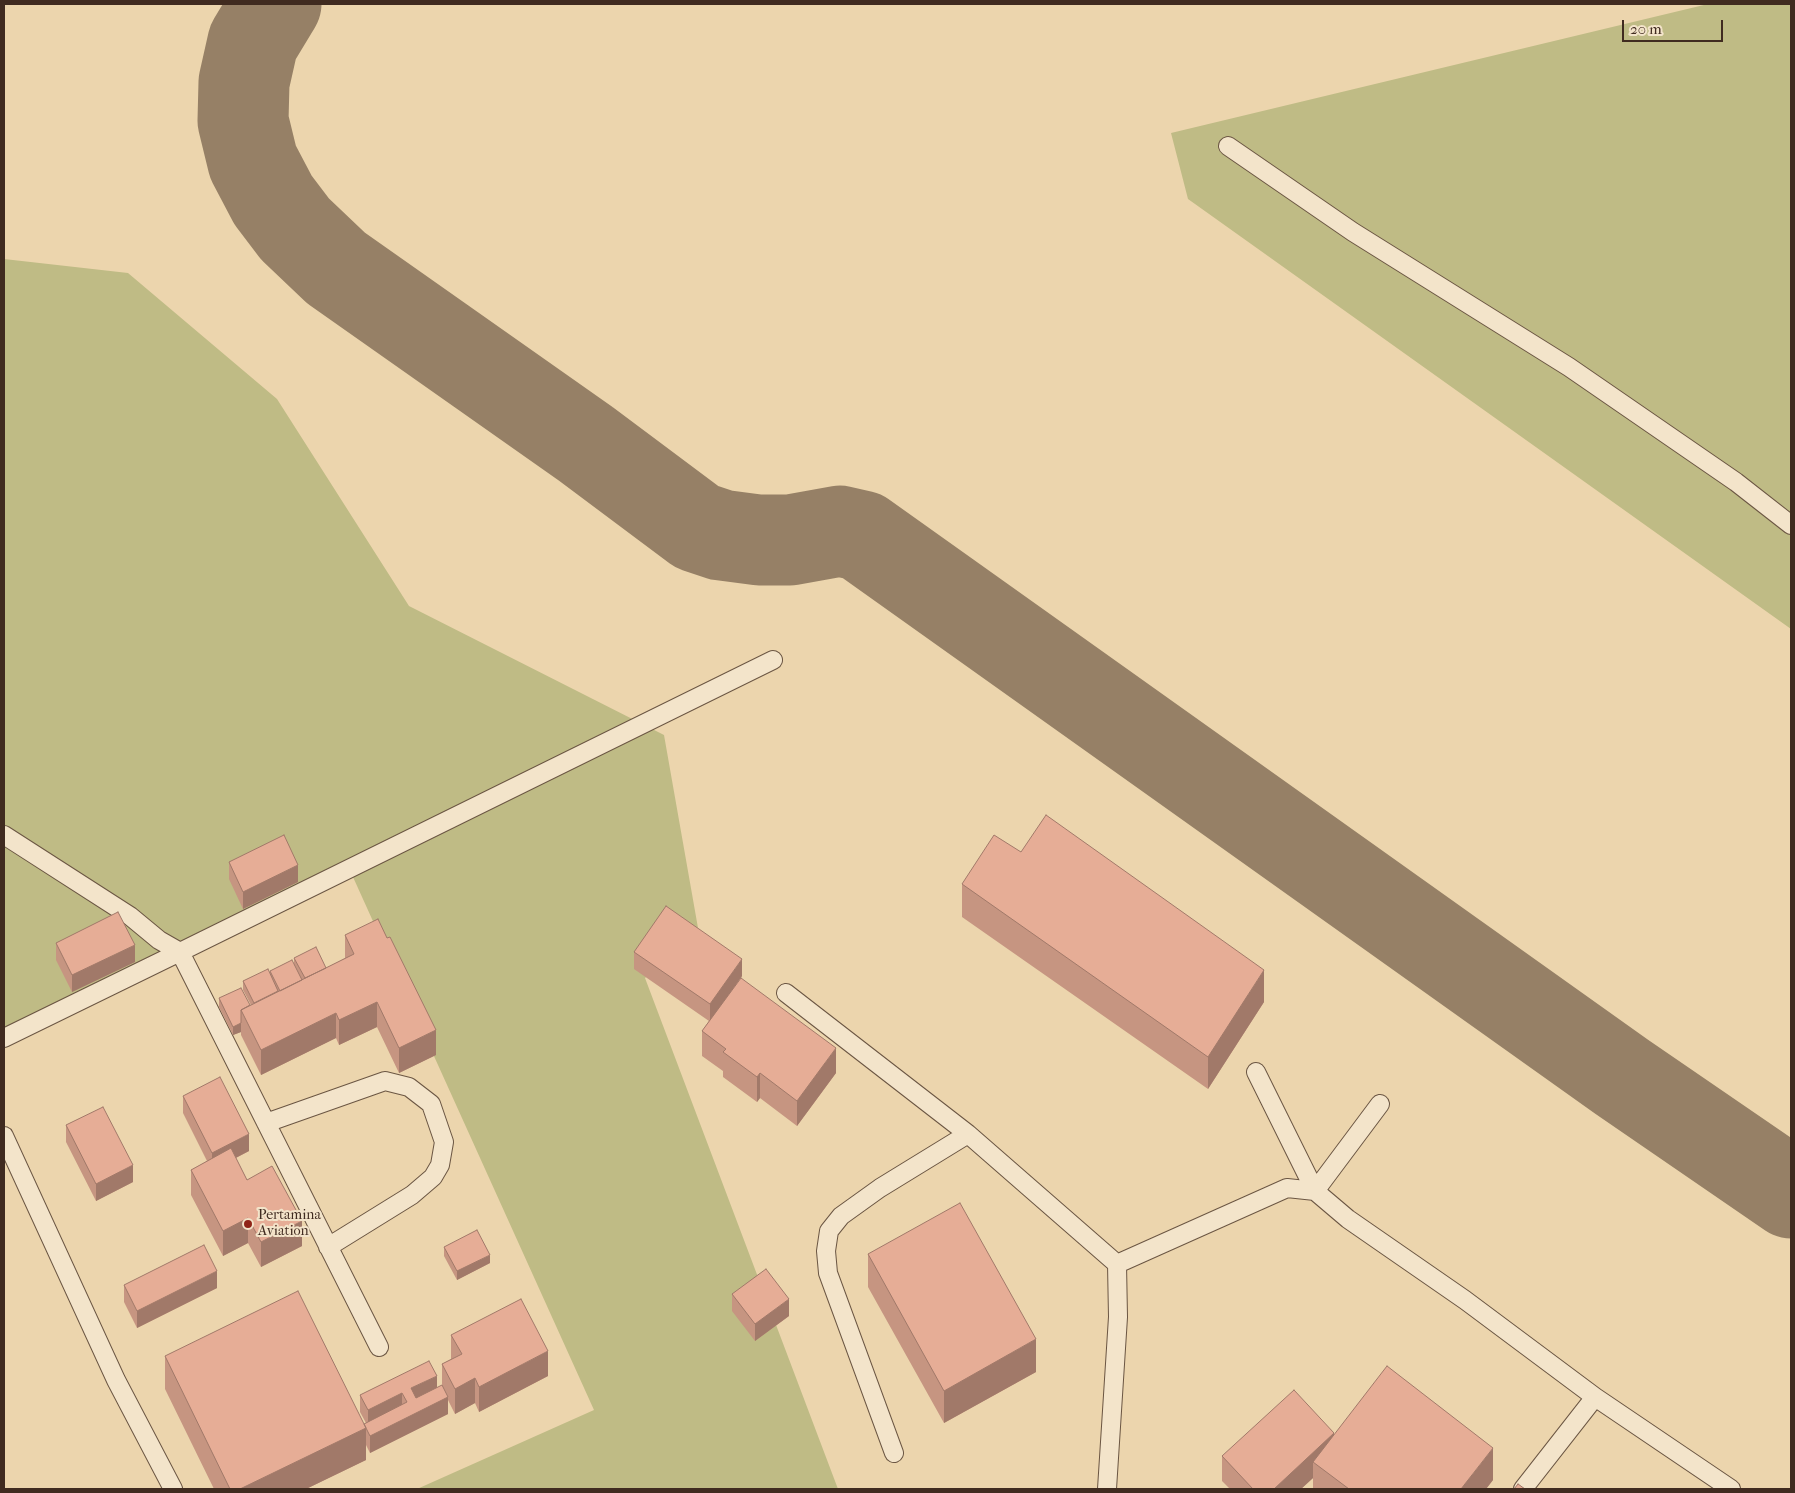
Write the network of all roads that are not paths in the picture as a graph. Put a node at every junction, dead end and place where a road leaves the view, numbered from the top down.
1 (1228, 146) dead end
2 (1791, 525) edge
3 (773, 660) dead end
4 (4, 835) edge
5 (180, 952) junction
6 (786, 993) dead end
7 (4, 1038) edge
8 (1256, 1072) dead end
9 (1380, 1104) dead end
10 (266, 1123) junction
11 (968, 1134) junction
12 (4, 1136) edge
13 (1316, 1191) junction
14 (328, 1247) junction
15 (1117, 1264) junction
16 (379, 1347) dead end
17 (1595, 1397) junction
18 (894, 1453) dead end
19 (173, 1489) edge
20 (1107, 1489) edge
21 (1523, 1489) edge
22 (1731, 1489) edge

1 - 2 lane
3 - 5 lane
4 - 5 lane
5 - 7 lane
5 - 10 lane
6 - 11 lane
8 - 13 lane
9 - 13 lane
10 - 14 lane
10 - 14 lane
11 - 15 lane
11 - 18 lane
12 - 19 lane
13 - 15 lane
13 - 17 lane
14 - 16 lane
15 - 20 lane
17 - 21 lane
17 - 22 lane

